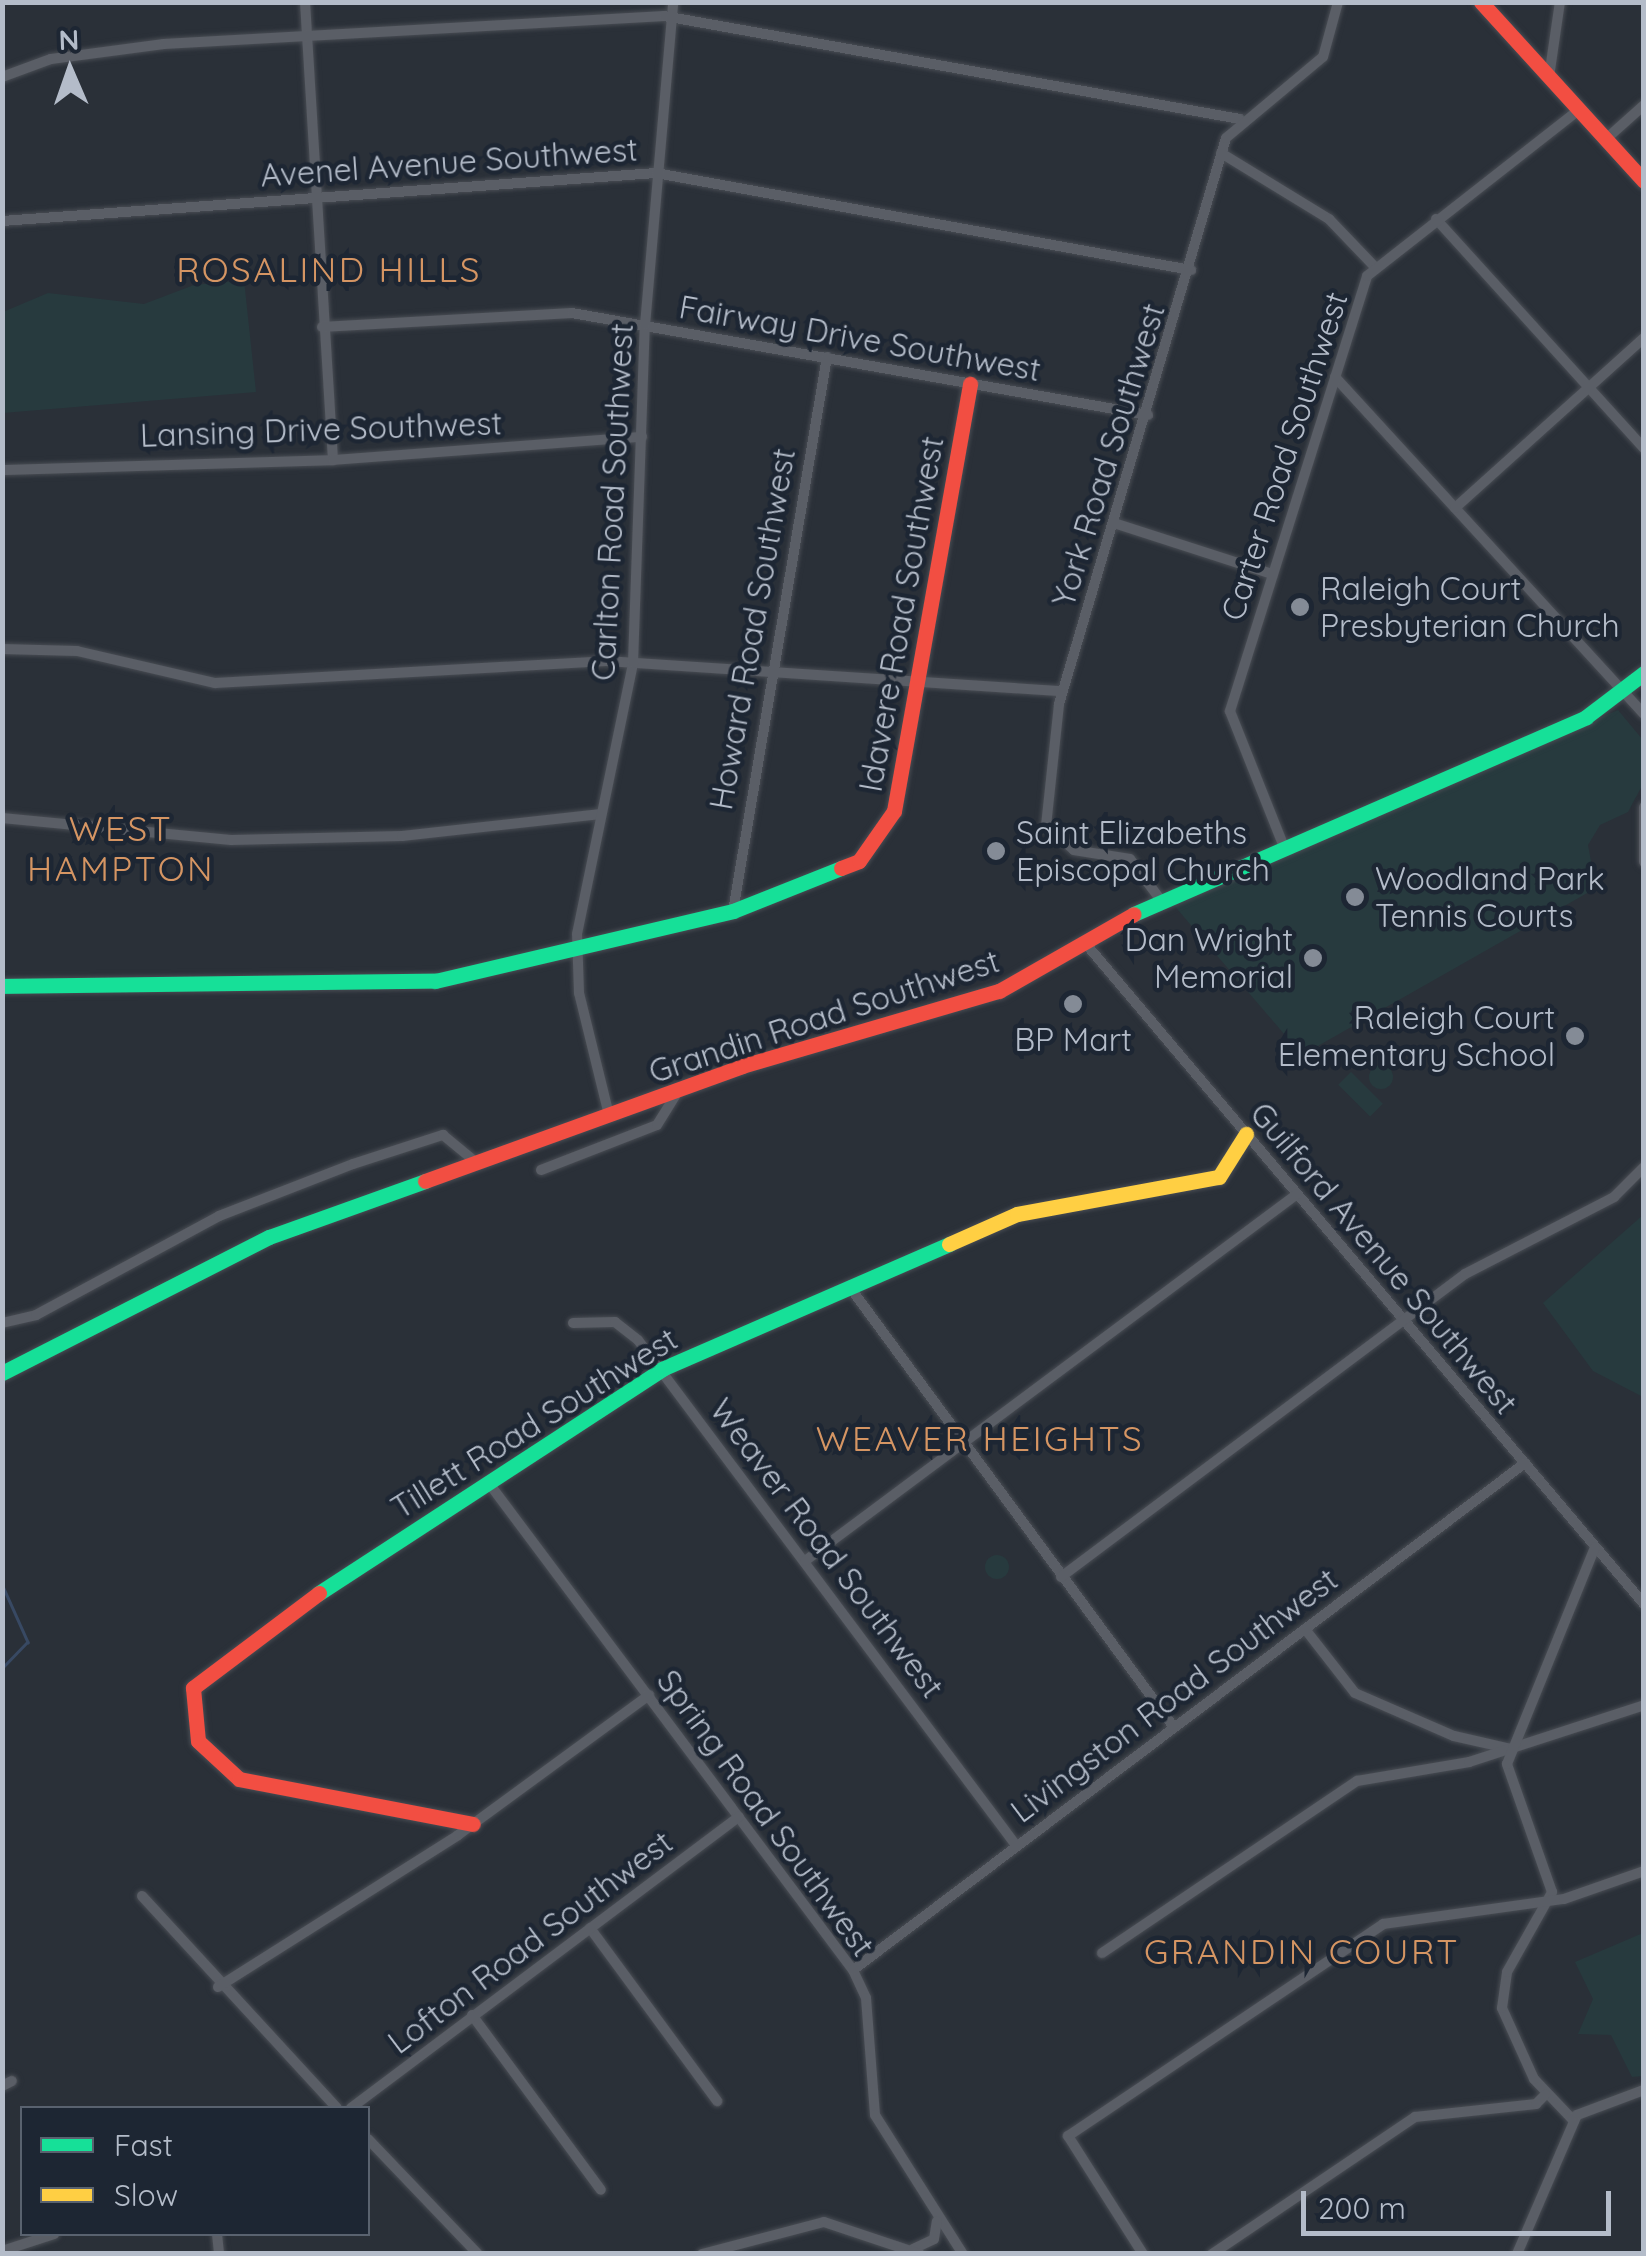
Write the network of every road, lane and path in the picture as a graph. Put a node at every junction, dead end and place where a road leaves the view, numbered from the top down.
1 (304, 2) edge
2 (674, 2) edge
3 (1338, 2) edge
4 (1481, 2) edge
5 (1560, 2) edge
6 (672, 17) junction
7 (306, 34) junction
8 (2, 77) edge
9 (1550, 77) junction
10 (1644, 105) edge
11 (1579, 110) junction
12 (1240, 119) junction
13 (1606, 140) junction
14 (1221, 153) junction
15 (656, 173) junction
16 (1644, 182) edge
17 (314, 197) junction
18 (1436, 219) junction
19 (2, 221) edge
20 (1374, 266) junction
21 (1191, 270) junction
22 (645, 325) junction
23 (322, 327) junction
24 (1644, 338) edge
25 (827, 357) junction
26 (1334, 377) junction
27 (970, 384) junction
28 (1588, 388) junction
29 (1148, 415) junction
30 (642, 437) junction
31 (1644, 448) edge
32 (333, 460) junction
33 (2, 470) edge
34 (1455, 508) junction
35 (1114, 523) junction
36 (1272, 574) junction
37 (2, 649) edge
38 (633, 663) junction
39 (769, 672) junction
40 (1644, 673) edge
41 (916, 682) junction
42 (1062, 692) junction
43 (1622, 692) junction
44 (1644, 714) edge
45 (1644, 807) edge
46 (601, 814) junction
47 (2, 818) edge
48 (1284, 847) junction
49 (1644, 862) edge
50 (1160, 899) junction
51 (733, 910) junction
52 (1086, 944) junction
53 (576, 949) junction
54 (2, 986) edge
55 (680, 1088) junction
56 (609, 1115) junction
57 (1246, 1134) junction
58 (478, 1164) junction
59 (1644, 1167) edge
60 (541, 1170) dead end
61 (1297, 1194) junction
62 (849, 1286) junction
63 (1405, 1322) junction
64 (2, 1323) edge
65 (573, 1323) dead end
66 (662, 1369) junction
67 (2, 1373) edge
68 (962, 1444) junction
69 (1526, 1463) junction
70 (488, 1482) junction
71 (1595, 1547) junction
72 (805, 1562) junction
73 (1062, 1577) junction
74 (1644, 1604) edge
75 (1305, 1628) junction
76 (649, 1695) junction
77 (1644, 1705) edge
78 (1174, 1726) junction
79 (1512, 1750) junction
80 (739, 1817) junction
81 (473, 1824) junction
82 (1015, 1844) junction
83 (1644, 1871) edge
84 (142, 1896) dead end
85 (1549, 1900) junction
86 (590, 1928) junction
87 (1102, 1952) dead end
88 (853, 1970) junction
89 (218, 1988) junction
90 (472, 2014) junction
91 (1644, 2090) edge
92 (1545, 2095) junction
93 (717, 2101) dead end
94 (335, 2106) edge
95 (354, 2106) edge
96 (1574, 2122) junction
97 (370, 2140) edge
98 (600, 2190) dead end
99 (936, 2220) junction
100 (48, 2236) edge
101 (2, 2251) edge
102 (915, 2251) edge
103 (478, 2254) edge
104 (702, 2254) edge
105 (963, 2254) edge
106 (1143, 2254) edge
107 (1212, 2254) edge
108 (1517, 2254) edge

1 - 7 street
2 - 6 street, Carlton Road Southwest
3 - 12 street, York Road Southwest
4 - 9 street
5 - 9 street
6 - 7 street
6 - 12 street
6 - 15 street, Carlton Road Southwest
7 - 8 street
7 - 17 street
9 - 11 street
10 - 13 street
11 - 13 street
11 - 18 street, Carter Road Southwest
12 - 14 street, York Road Southwest
13 - 16 street
14 - 20 street
14 - 21 street, York Road Southwest
15 - 17 street, Avenel Avenue Southwest
15 - 21 street, Avenel Avenue Southwest
15 - 22 street, Carlton Road Southwest
17 - 19 street, Avenel Avenue Southwest
17 - 23 street
18 - 20 street, Carter Road Southwest
18 - 28 street
20 - 26 street, Carter Road Southwest
21 - 29 street, York Road Southwest
22 - 23 street, Fairway Drive Southwest
22 - 25 street, Fairway Drive Southwest
22 - 30 street, Carlton Road Southwest
23 - 32 street
24 - 28 street
25 - 27 street, Fairway Drive Southwest
25 - 39 street, Howard Road Southwest
26 - 34 street
26 - 36 street, Carter Road Southwest
27 - 29 street, Fairway Drive Southwest
27 - 41 street, Idavere Road Southwest
28 - 31 street
28 - 34 street
29 - 35 street, York Road Southwest
30 - 32 street, Lansing Drive Southwest
30 - 38 street, Carlton Road Southwest
32 - 33 street, Lansing Drive Southwest
34 - 43 street
35 - 36 street
35 - 42 street, York Road Southwest
36 - 48 street, Carter Road Southwest
37 - 38 street
38 - 39 street
38 - 46 street, Carlton Road Southwest
39 - 41 street
39 - 51 street, Howard Road Southwest
40 - 43 street, Grandin Road Southwest
41 - 42 street
41 - 51 street, Idavere Road Southwest
42 - 50 street, York Road Southwest
43 - 44 street
43 - 48 street, Grandin Road Southwest
45 - 49 street
46 - 47 street
46 - 53 street, Carlton Road Southwest
48 - 50 street, Grandin Road Southwest
50 - 52 street, Grandin Road Southwest
51 - 53 street, Idavere Road Southwest
52 - 55 street, Grandin Road Southwest
52 - 57 street, Guilford Avenue Southwest
53 - 54 street, Idavere Road Southwest
53 - 56 street, Carlton Road Southwest
55 - 56 street, Grandin Road Southwest
55 - 60 street
56 - 58 street, Grandin Road Southwest
57 - 61 street, Guilford Avenue Southwest
57 - 62 street, Tillett Road Southwest
58 - 64 street
58 - 67 street, Grandin Road Southwest
59 - 63 street
61 - 63 street, Guilford Avenue Southwest
61 - 68 street
62 - 66 street, Tillett Road Southwest
62 - 68 street
63 - 69 street, Guilford Avenue Southwest
63 - 73 street
65 - 66 street, Weaver Road Southwest
66 - 70 street, Tillett Road Southwest
66 - 72 street, Weaver Road Southwest
68 - 72 street
68 - 73 street
69 - 71 street, Guilford Avenue Southwest
69 - 75 street, Livingston Road Southwest
70 - 76 street, Spring Road Southwest
70 - 81 street, Tillett Road Southwest
71 - 74 street, Guilford Avenue Southwest
71 - 79 street
72 - 82 street, Weaver Road Southwest
73 - 78 street
75 - 78 street, Livingston Road Southwest
75 - 79 street
76 - 80 street, Spring Road Southwest
76 - 81 street
77 - 79 street
78 - 82 street, Livingston Road Southwest
79 - 85 street
79 - 87 street
80 - 86 street, Lofton Road Southwest
80 - 88 street, Spring Road Southwest
81 - 89 street
82 - 88 street, Livingston Road Southwest
83 - 85 street
84 - 89 street
85 - 92 street
85 - 106 street
86 - 90 street, Lofton Road Southwest
86 - 93 street
88 - 99 street, Spring Road Southwest
89 - 94 street
90 - 95 street, Lofton Road Southwest
90 - 98 street
91 - 96 street
92 - 96 street
92 - 107 street
96 - 108 street
97 - 103 street
99 - 102 street
99 - 105 street, Spring Road Southwest
100 - 101 street
102 - 104 street

